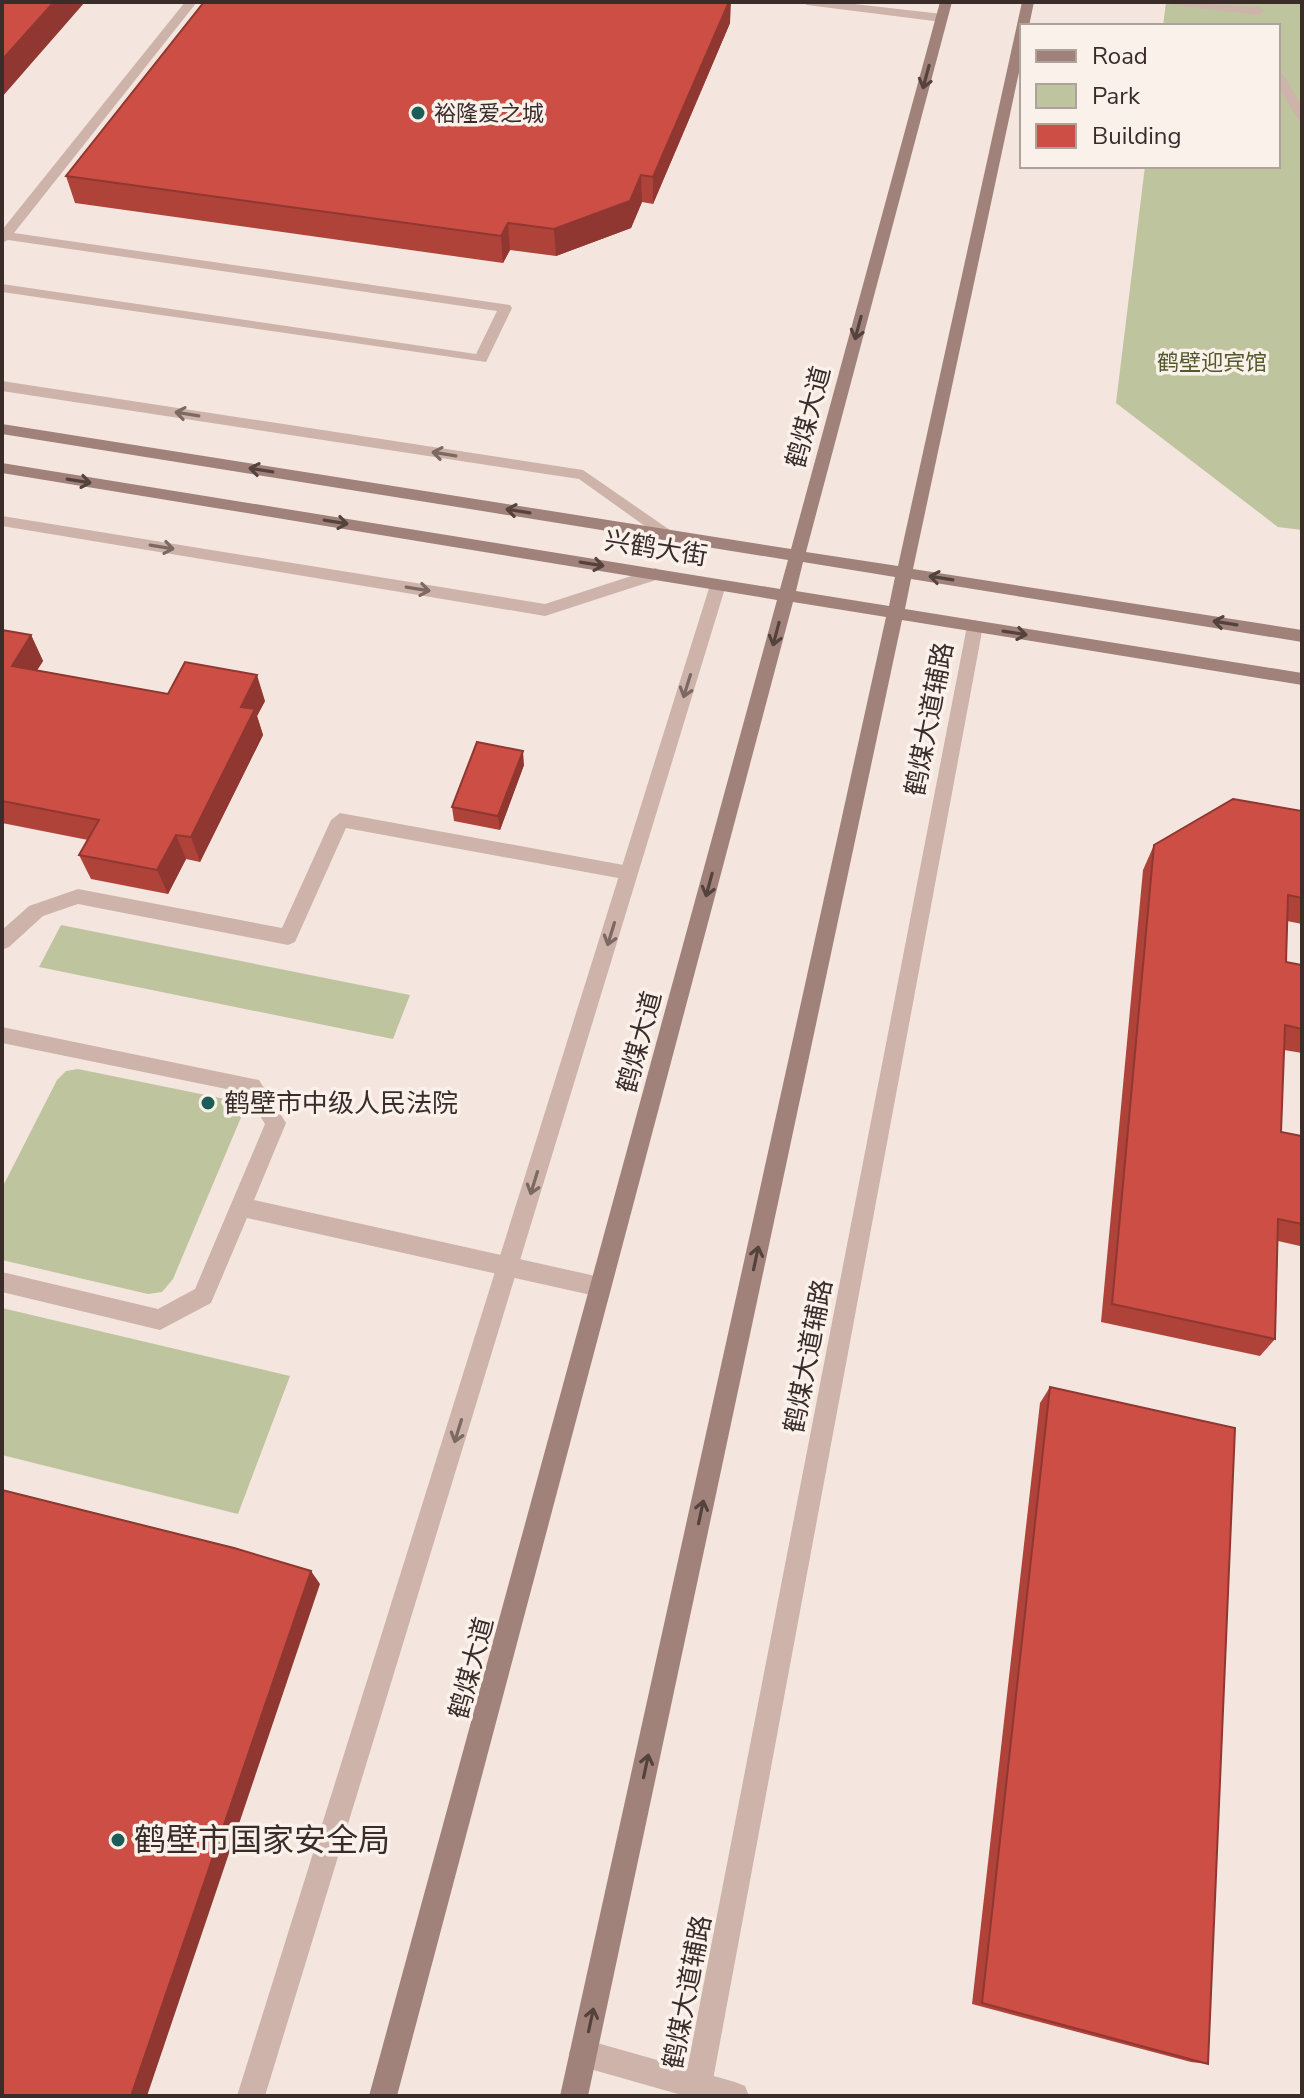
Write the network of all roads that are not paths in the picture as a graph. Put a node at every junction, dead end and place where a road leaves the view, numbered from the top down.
1 (191, 2) edge
2 (807, 2) edge
3 (1028, 2) edge
4 (1175, 2) edge
5 (1260, 7) edge
6 (944, 10) edge
7 (1023, 24) edge
8 (1020, 37) edge
9 (1280, 79) edge
10 (1302, 116) edge
11 (3, 237) edge
12 (2, 288) edge
13 (2, 386) edge
14 (2, 429) edge
15 (2, 468) edge
16 (2, 521) edge
17 (669, 535) junction
18 (797, 555) junction
19 (905, 572) junction
20 (656, 574) junction
21 (718, 585) junction
22 (787, 595) junction
23 (896, 613) junction
24 (975, 626) junction
25 (1302, 636) edge
26 (1302, 679) edge
27 (629, 873) junction
28 (2, 942) edge
29 (2, 1035) edge
30 (241, 1207) junction
31 (509, 1267) junction
32 (2, 1282) edge
33 (600, 1287) junction
34 (583, 2053) junction
35 (697, 2091) edge
36 (251, 2096) edge
37 (383, 2096) edge
38 (574, 2096) edge
39 (735, 2096) edge

1 - 11 street
2 - 6 street
3 - 7 main road
4 - 5 street
6 -> 18 main road, 鹤煤大道
8 - 19 main road
9 - 10 street
11 - 12 street
17 -> 13 street
17 -> 14 main road, 兴鹤大街
15 -> 20 main road, 兴鹤大街
16 -> 20 street
17 - 18 main road, 兴鹤大街
18 - 19 main road, 兴鹤大街
18 - 22 main road, 鹤煤大道
19 - 23 main road
25 -> 19 main road, 兴鹤大街
20 - 21 main road, 兴鹤大街
21 - 22 main road, 兴鹤大街
21 -> 27 street
22 - 23 main road, 兴鹤大街
22 -> 33 main road, 鹤煤大道
23 - 24 main road, 兴鹤大街
34 -> 23 main road
24 -> 26 main road, 兴鹤大街
24 - 35 street, 鹤煤大道辅路
27 - 28 street
27 -> 31 street
29 - 30 street
30 - 31 street
30 - 32 street
31 - 33 street
31 -> 36 street
33 - 37 main road, 鹤煤大道
34 - 35 street
34 - 38 main road
35 - 39 street

